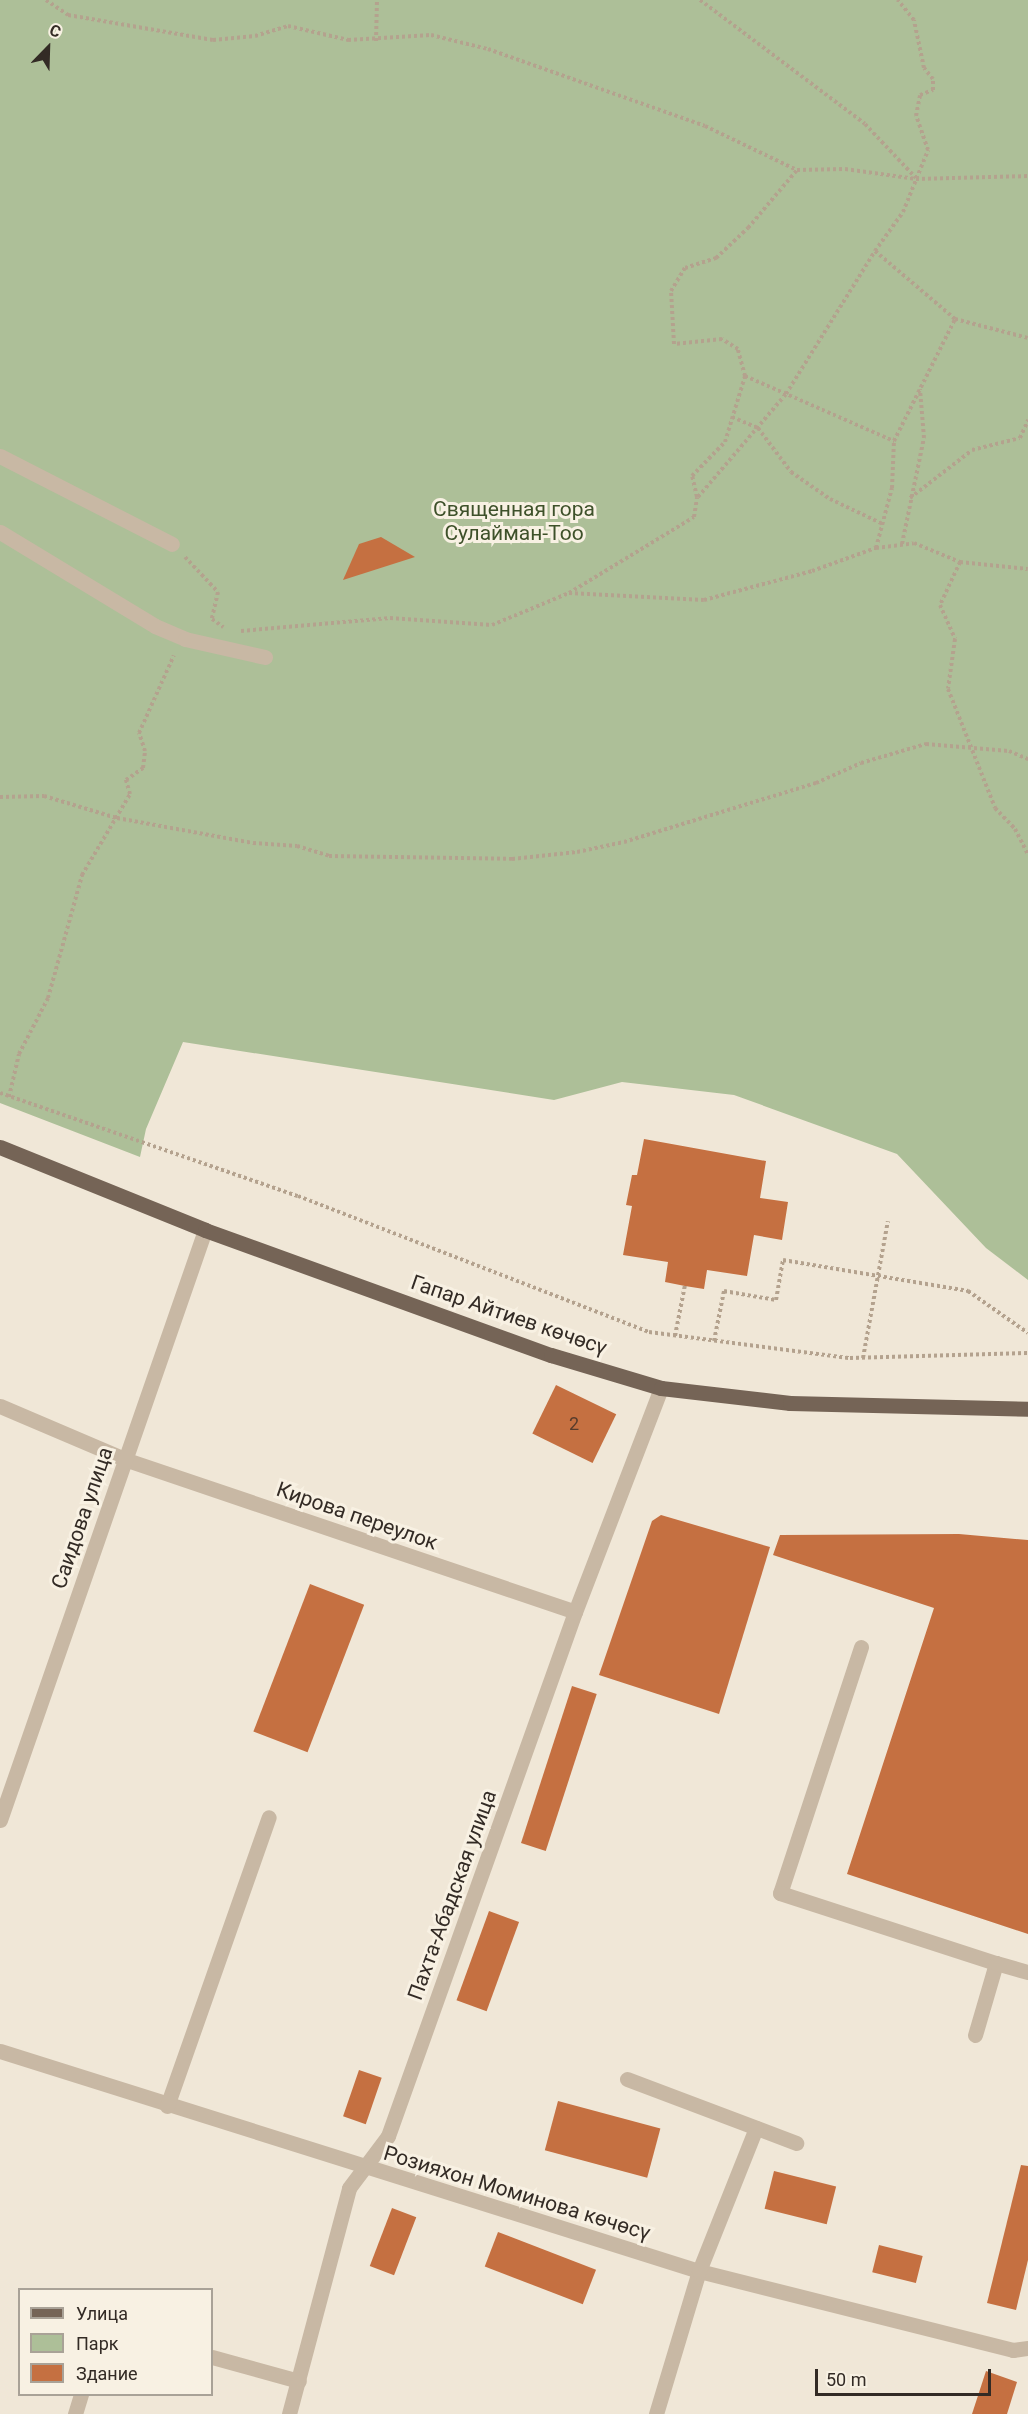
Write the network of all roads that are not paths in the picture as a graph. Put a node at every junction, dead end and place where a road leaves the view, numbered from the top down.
1 (0, 456) edge
2 (0, 532) edge
3 (172, 544) road end
4 (265, 657) dead end
5 (0, 1147) edge
6 (205, 1230) junction
7 (662, 1388) junction
8 (0, 1406) edge
9 (1028, 1409) edge
10 (124, 1459) junction
11 (576, 1612) junction
12 (861, 1647) dead end
13 (1, 1812) edge
14 (269, 1817) dead end
15 (996, 1963) junction
16 (1028, 1972) edge
17 (975, 2035) dead end
18 (0, 2051) edge
19 (627, 2079) dead end
20 (167, 2106) junction
21 (756, 2128) junction
22 (795, 2143) dead end
23 (365, 2167) junction
24 (699, 2271) junction
25 (1028, 2348) edge
26 (213, 2357) edge
27 (299, 2382) junction
28 (80, 2396) edge
29 (75, 2414) edge
30 (289, 2414) edge
31 (656, 2414) edge

1 - 3 street
2 - 4 street
5 - 6 main road, Гапар Айтиев көчөсү
6 - 7 main road, Гапар Айтиев көчөсү
6 - 10 street, Саидова улица
7 - 9 main road, Гапар Айтиев көчөсү
7 - 11 street, Пахта-Абадская улица
8 - 10 street, Кирова переулок
10 - 11 street, Кирова переулок
10 - 13 street, Саидова улица
11 - 23 street, Пахта-Абадская улица
12 - 15 street
14 - 20 street
15 - 16 street
15 - 17 street
18 - 20 street, Розияхон Моминова көчөсү
19 - 21 street
20 - 23 street, Розияхон Моминова көчөсү
21 - 22 street
21 - 24 street
23 - 24 street, Розияхон Моминова көчөсү
23 - 27 street, Пахта-Абадская улица
24 - 25 street, Розияхон Моминова көчөсү
24 - 31 street
26 - 27 street
27 - 30 street, Пахта-Абадская улица
28 - 29 street

